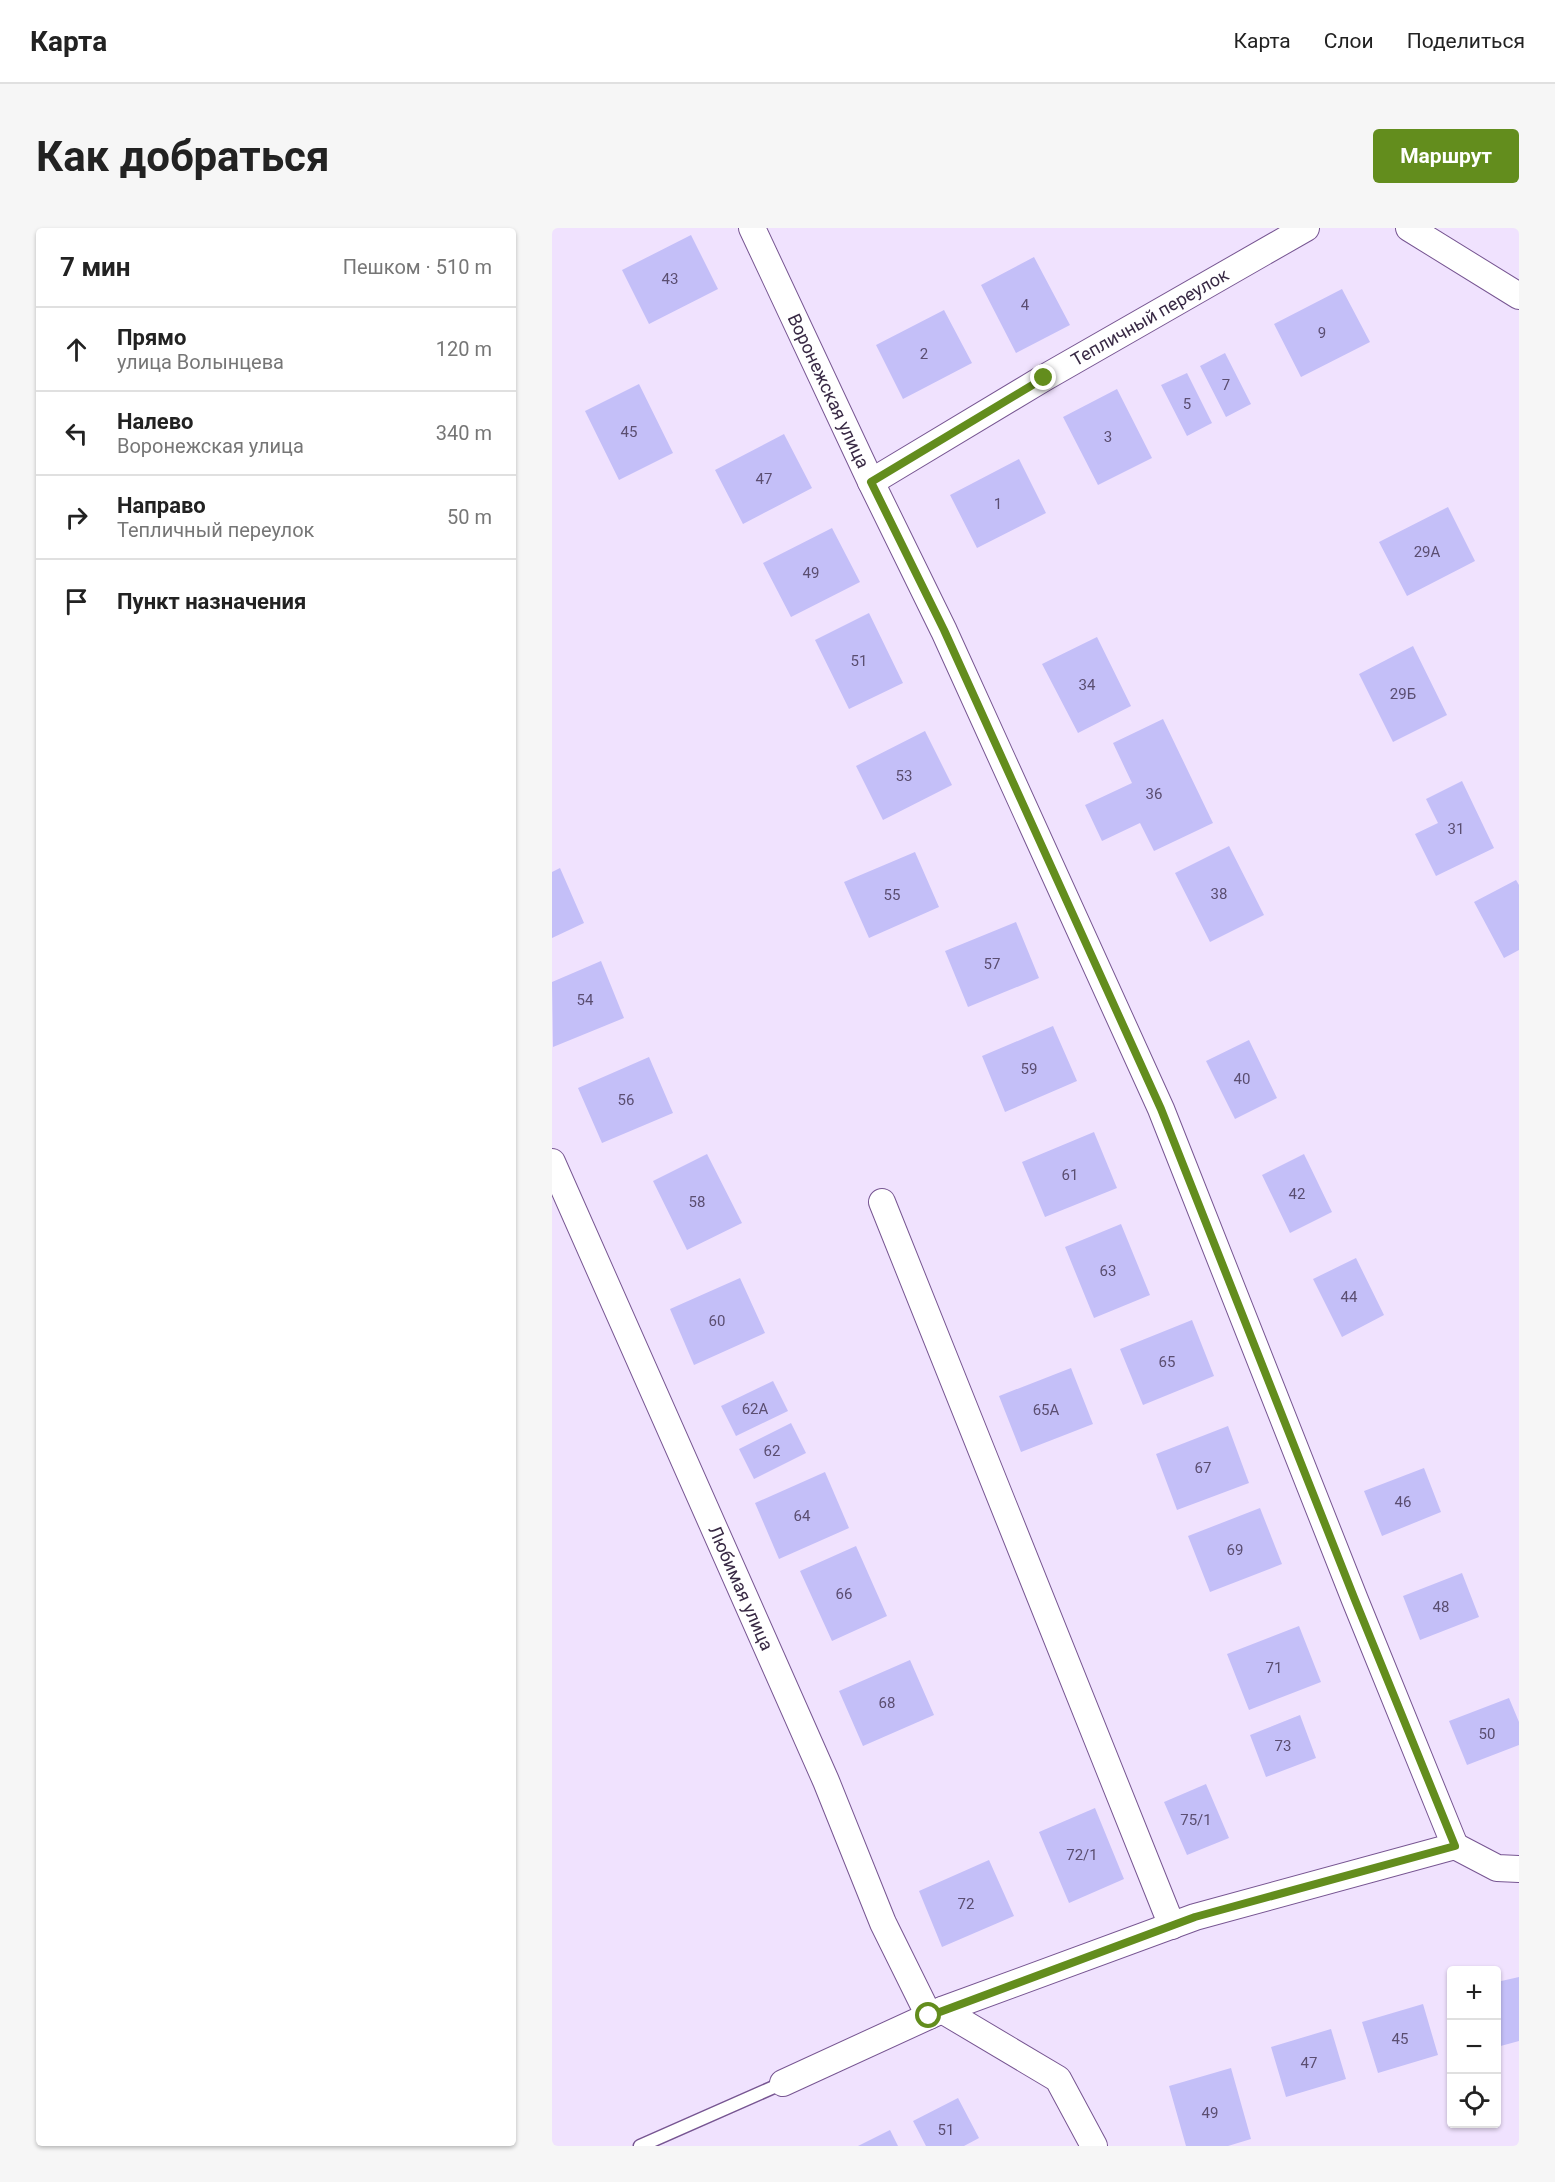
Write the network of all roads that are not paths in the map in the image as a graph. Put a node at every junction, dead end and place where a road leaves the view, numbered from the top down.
1 (1306, 228) edge
2 (1409, 228) edge
3 (762, 231) edge
4 (1519, 296) edge
5 (871, 482) junction
6 (552, 1162) edge
7 (882, 1202) dead end
8 (1455, 1846) junction
9 (1519, 1869) edge
10 (1172, 1926) junction
11 (936, 2013) junction
12 (783, 2083) joint
13 (640, 2146) edge
14 (1094, 2146) edge

1 - 5 street, Тепличный переулок
2 - 4 street
3 - 5 street, Воронежская улица
5 - 8 street, Воронежская улица
6 - 11 street, Любимая улица
7 - 10 street
8 - 9 street
8 - 10 street
10 - 11 street
11 - 12 street
11 - 14 street
12 - 13 lane

